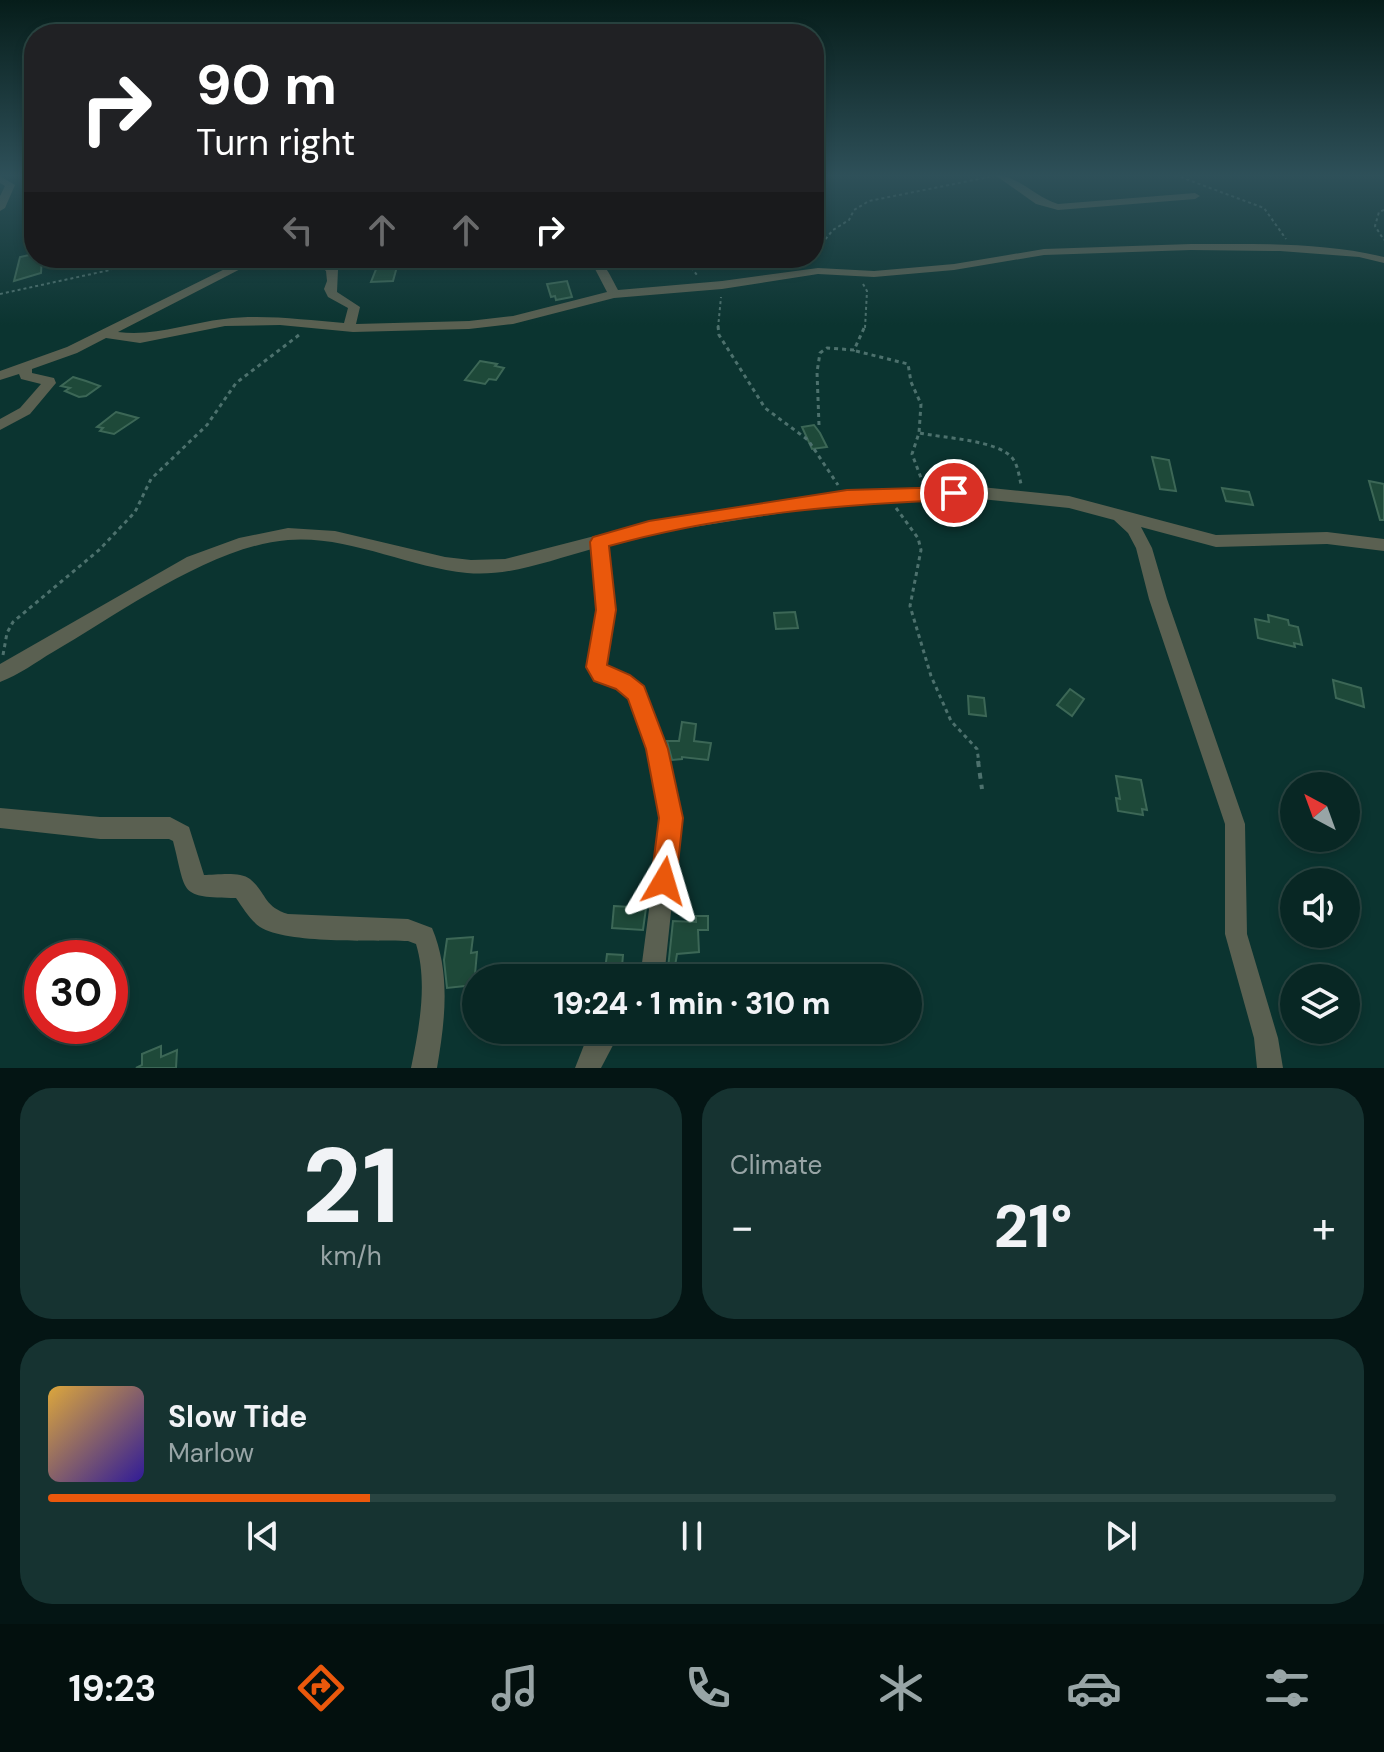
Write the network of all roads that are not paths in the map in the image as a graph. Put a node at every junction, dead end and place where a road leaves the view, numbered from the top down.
1 (1384, 259) edge
2 (236, 268) edge
3 (329, 268) edge
4 (601, 268) edge
5 (614, 294) junction
6 (349, 327) junction
7 (105, 334) junction
8 (25, 369) junction
9 (0, 376) edge
10 (0, 425) edge
11 (1115, 513) junction
12 (599, 542) junction
13 (1384, 545) edge
14 (0, 674) edge
15 (0, 818) edge
16 (654, 964) edge
17 (599, 1044) edge
18 (424, 1068) edge
19 (588, 1068) edge
20 (1270, 1068) edge

1 - 5 street
2 - 7 street
3 - 6 street
4 - 5 street
5 - 6 street
6 - 7 street
7 - 8 street
8 - 9 street
8 - 10 street
11 - 12 street
11 - 13 street
11 - 20 street
12 - 14 street
12 - 16 street
15 - 18 street
17 - 19 street

